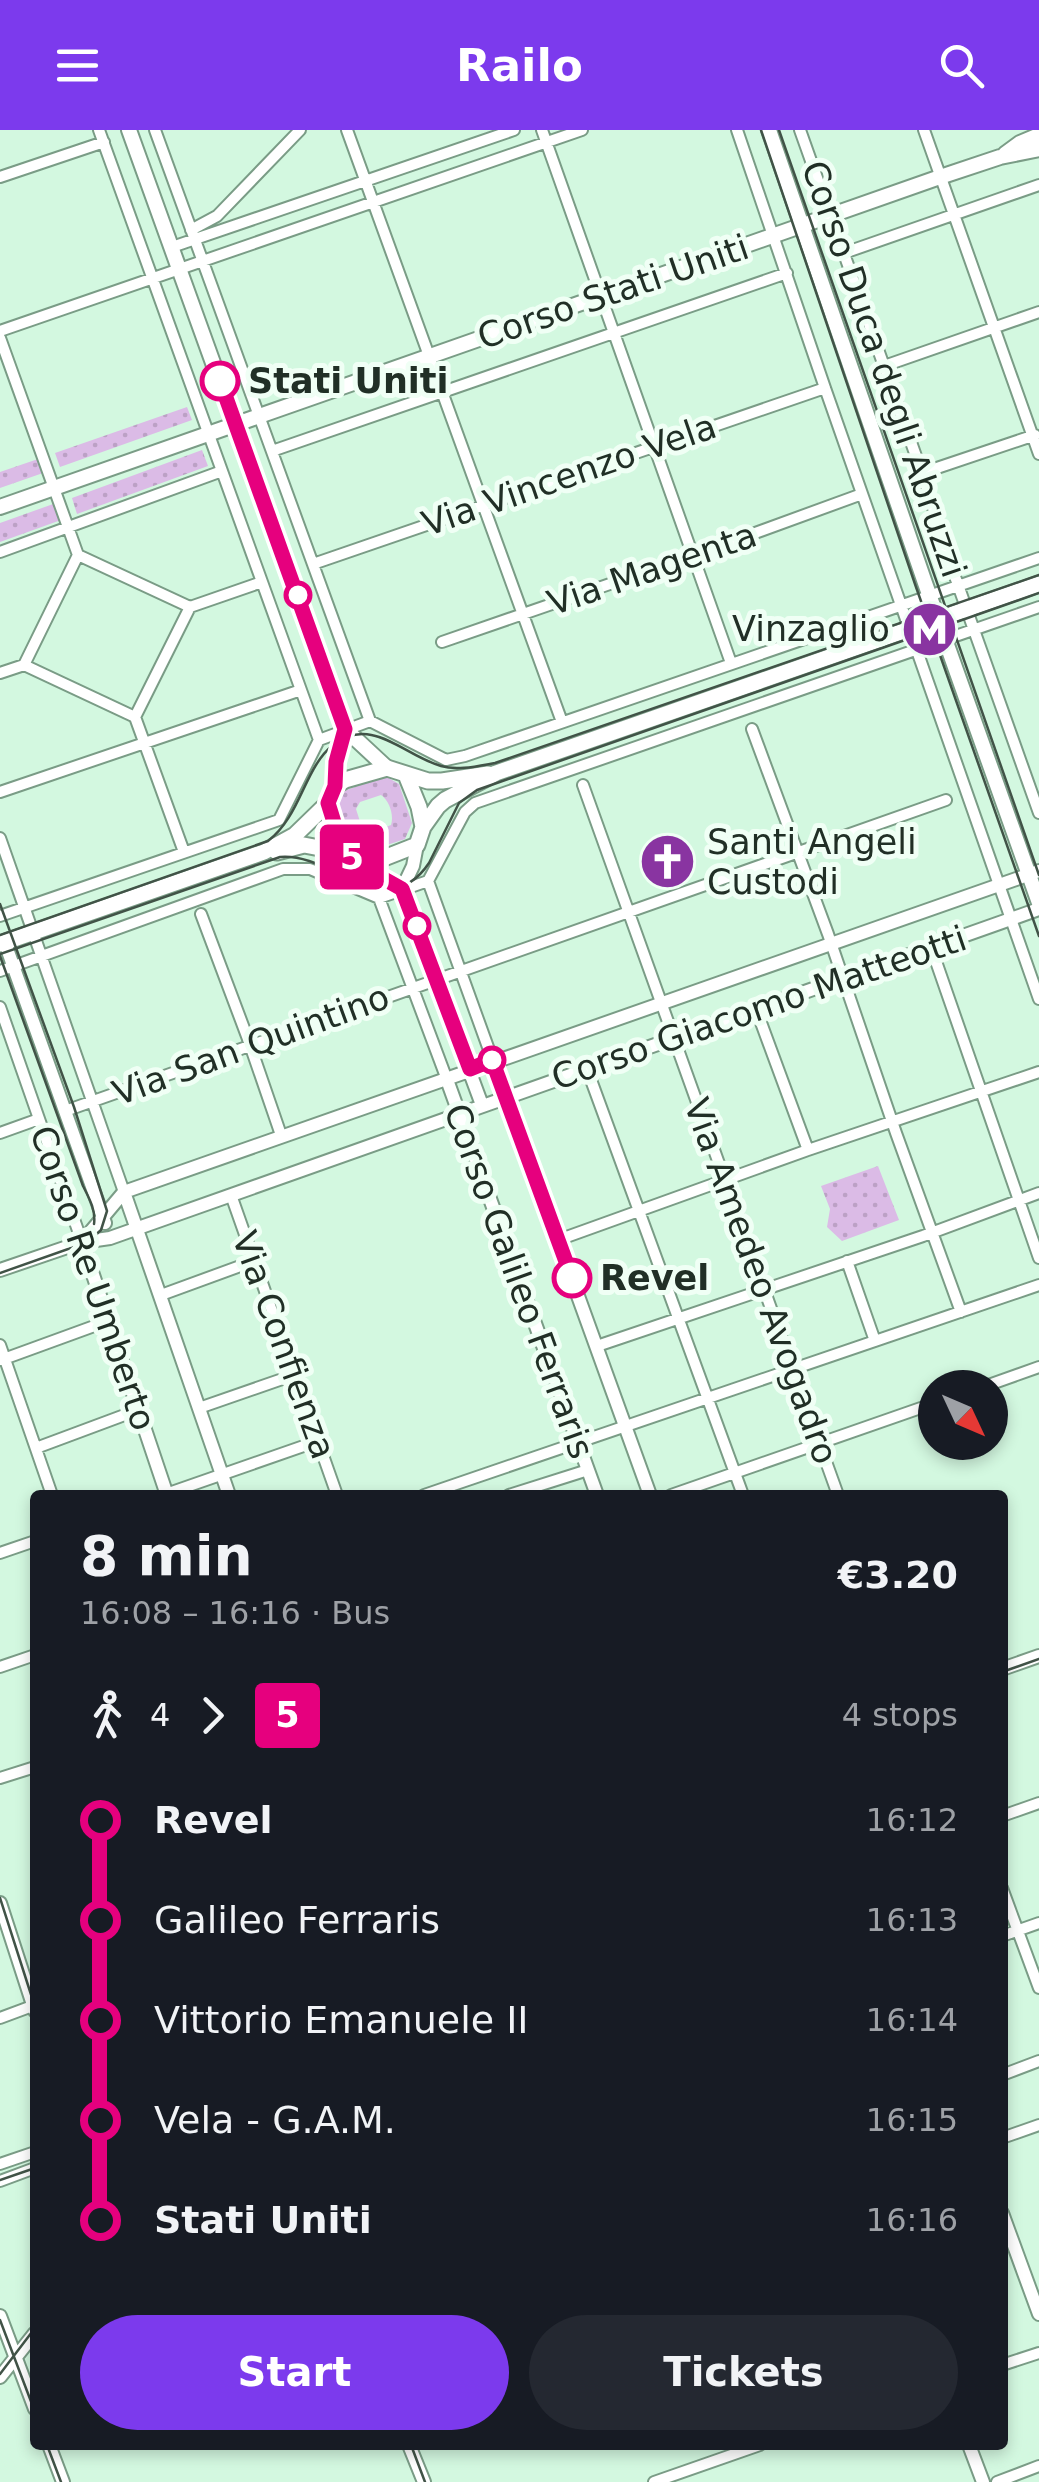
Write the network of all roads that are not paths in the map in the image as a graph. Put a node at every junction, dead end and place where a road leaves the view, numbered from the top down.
1 (99, 130) edge
2 (129, 130) edge
3 (155, 130) edge
4 (300, 130) edge
5 (347, 130) edge
6 (514, 130) edge
7 (582, 130) edge
8 (737, 130) edge
9 (769, 130) edge
10 (800, 130) edge
11 (924, 130) edge
12 (544, 136) edge
13 (1039, 136) edge
14 (104, 142) junction
15 (1039, 149) edge
16 (1000, 157) junction
17 (0, 177) edge
18 (940, 177) junction
19 (365, 181) junction
20 (1039, 185) edge
21 (372, 201) junction
22 (229, 204) junction
23 (830, 215) junction
24 (954, 215) junction
25 (243, 223) junction
26 (802, 225) junction
27 (192, 235) junction
28 (774, 235) junction
29 (172, 248) junction
30 (844, 254) junction
31 (202, 260) junction
32 (179, 268) junction
33 (787, 273) junction
34 (152, 278) junction
35 (602, 296) junction
36 (1039, 312) edge
37 (994, 327) junction
38 (0, 330) edge
39 (614, 332) junction
40 (0, 338) edge
41 (430, 356) junction
42 (884, 366) junction
43 (825, 388) junction
44 (442, 392) junction
45 (260, 416) junction
46 (236, 424) junction
47 (209, 434) junction
48 (1036, 435) edge
49 (654, 446) junction
50 (272, 451) junction
51 (1039, 454) edge
52 (222, 472) junction
53 (922, 473) junction
54 (54, 488) junction
55 (862, 494) junction
56 (483, 505) junction
57 (0, 507) edge
58 (69, 528) junction
59 (0, 552) edge
60 (78, 555) junction
61 (694, 555) junction
62 (1039, 558) edge
63 (313, 564) junction
64 (262, 582) junction
65 (958, 584) junction
66 (1039, 584) edge
67 (930, 594) junction
68 (900, 604) junction
69 (190, 607) junction
70 (1039, 607) edge
71 (967, 609) junction
72 (523, 614) junction
73 (938, 619) junction
74 (909, 629) junction
75 (974, 630) junction
76 (946, 640) junction
77 (442, 642) dead end
78 (916, 650) junction
79 (731, 663) junction
80 (24, 665) junction
81 (0, 673) edge
82 (301, 690) junction
83 (135, 717) junction
84 (370, 720) junction
85 (562, 722) junction
86 (345, 729) junction
87 (752, 729) dead end
88 (319, 740) junction
89 (144, 742) junction
90 (388, 768) junction
91 (1039, 769) edge
92 (496, 773) junction
93 (1025, 774) junction
94 (406, 775) junction
95 (580, 776) junction
96 (335, 786) junction
97 (0, 792) edge
98 (956, 797) junction
99 (328, 803) junction
100 (1039, 813) edge
101 (423, 828) junction
102 (0, 838) edge
103 (417, 845) junction
104 (184, 852) junction
105 (264, 852) junction
106 (346, 852) junction
107 (796, 853) junction
108 (362, 863) junction
109 (1034, 873) edge
110 (428, 881) junction
111 (1000, 884) junction
112 (402, 889) junction
113 (380, 898) junction
114 (1039, 906) edge
115 (198, 907) junction
116 (23, 908) junction
117 (629, 912) junction
118 (0, 916) edge
119 (1012, 919) junction
120 (32, 934) junction
121 (2, 938) edge
122 (831, 944) junction
123 (931, 947) junction
124 (40, 957) junction
125 (7, 969) edge
126 (461, 972) junction
127 (842, 979) junction
128 (437, 980) junction
129 (412, 987) junction
130 (1039, 999) edge
131 (661, 1002) junction
132 (0, 1007) edge
133 (756, 1009) junction
134 (674, 1038) junction
135 (250, 1045) junction
136 (492, 1060) junction
137 (587, 1068) junction
138 (470, 1069) junction
139 (1039, 1072) edge
140 (446, 1078) junction
141 (981, 1092) junction
142 (506, 1097) junction
143 (92, 1101) junction
144 (482, 1106) junction
145 (65, 1110) junction
146 (458, 1114) junction
147 (39, 1119) junction
148 (892, 1123) junction
149 (0, 1134) edge
150 (281, 1135) junction
151 (808, 1150) junction
152 (725, 1182) junction
153 (91, 1184) junction
154 (124, 1192) junction
155 (1039, 1193) edge
156 (230, 1195) junction
157 (1019, 1200) junction
158 (638, 1211) junction
159 (103, 1217) junction
160 (136, 1229) junction
161 (932, 1232) junction
162 (110, 1238) junction
163 (558, 1240) junction
164 (82, 1242) junction
165 (1039, 1258) edge
166 (254, 1261) junction
167 (847, 1262) junction
168 (0, 1270) edge
169 (1039, 1285) edge
170 (765, 1290) junction
171 (161, 1295) junction
172 (961, 1312) junction
173 (678, 1319) junction
174 (108, 1321) junction
175 (874, 1340) junction
176 (0, 1346) edge
177 (597, 1346) junction
178 (2, 1359) edge
179 (1039, 1367) edge
180 (793, 1368) junction
181 (294, 1375) junction
182 (1008, 1378) edge
183 (707, 1397) junction
184 (200, 1408) junction
185 (918, 1409) edge
186 (138, 1410) junction
187 (626, 1425) junction
188 (318, 1441) junction
189 (579, 1443) junction
190 (820, 1443) junction
191 (36, 1448) junction
192 (588, 1470) junction
193 (734, 1472) junction
194 (221, 1473) junction
195 (50, 1490) edge
196 (164, 1490) edge
197 (176, 1490) edge
198 (226, 1490) edge
199 (335, 1490) edge
200 (439, 1490) edge
201 (526, 1490) edge
202 (595, 1490) edge
203 (648, 1490) edge
204 (685, 1490) edge
205 (740, 1490) edge
206 (836, 1490) edge
207 (30, 1543) edge
208 (0, 1552) edge
209 (30, 1657) edge
210 (1038, 1661) edge
211 (0, 1667) edge
212 (1008, 1668) edge
213 (30, 1769) edge
214 (0, 1778) edge
215 (1039, 1803) edge
216 (1008, 1814) edge
217 (0, 1903) edge
218 (1008, 1904) edge
219 (1039, 1922) edge
220 (1018, 1930) junction
221 (1008, 1934) edge
222 (1039, 1988) edge
223 (30, 1995) edge
224 (30, 2008) edge
225 (0, 2018) edge
226 (1039, 2061) edge
227 (1008, 2072) edge
228 (1039, 2124) edge
229 (1008, 2136) edge
230 (30, 2154) edge
231 (0, 2164) edge
232 (30, 2170) edge
233 (0, 2181) edge
234 (1008, 2229) edge
235 (1039, 2314) edge
236 (0, 2316) edge
237 (30, 2339) edge
238 (1039, 2352) edge
239 (16, 2357) junction
240 (1008, 2363) edge
241 (0, 2377) edge
242 (30, 2395) edge
243 (50, 2450) edge
244 (412, 2450) edge
245 (746, 2450) edge
246 (971, 2450) edge
247 (1039, 2466) edge
248 (62, 2482) edge
249 (424, 2482) edge
250 (654, 2482) edge
251 (982, 2482) edge
252 (997, 2482) edge

1 - 14 street
2 - 29 main road
3 - 27 street
4 - 22 street
5 - 19 street
6 - 19 street
7 - 12 street
8 - 28 street, Corso Duca degli Abruzzi
9 - 26 main road, Corso Duca degli Abruzzi
10 - 23 street, Corso Duca degli Abruzzi
11 - 18 street
12 - 21 street
12 - 35 street
13 - 16 main road, Corso Stati Uniti
14 - 17 street
14 - 34 street
15 - 16 main road, Corso Stati Uniti
16 - 18 main road, Corso Stati Uniti
18 - 23 main road, Corso Stati Uniti
18 - 24 street
19 - 21 street
19 - 25 street
20 - 24 street
21 - 31 street
21 - 41 street
22 - 25 street
22 - 27 street
23 - 26 main road, Corso Stati Uniti
23 - 30 street, Corso Duca degli Abruzzi
24 - 30 street
24 - 37 street
25 - 27 street
26 - 28 main road, Corso Stati Uniti
26 - 67 main road, Corso Duca degli Abruzzi
27 - 29 street
27 - 31 street
28 - 33 street, Corso Duca degli Abruzzi
28 - 35 main road, Corso Stati Uniti
29 - 32 main road
30 - 42 street, Corso Duca degli Abruzzi
31 - 32 street
31 - 45 street
32 - 34 street
32 - 46 main road
33 - 39 street, Corso Stati Uniti
33 - 43 street, Corso Duca degli Abruzzi
34 - 38 street
34 - 47 street
35 - 39 street
35 - 41 main road, Corso Stati Uniti
36 - 37 street
37 - 42 street
37 - 48 street
39 - 44 street, Corso Stati Uniti
39 - 49 street
40 - 54 street
41 - 44 street
41 - 45 main road, Corso Stati Uniti
42 - 53 street, Corso Duca degli Abruzzi
43 - 49 street, Via Vincenzo Vela
43 - 55 street, Corso Duca degli Abruzzi
44 - 50 street, Corso Stati Uniti
44 - 56 street
45 - 46 main road, Corso Stati Uniti
45 - 50 street
46 - 47 main road, Corso Stati Uniti
46 - 86 main road
47 - 52 street
47 - 54 main road, Corso Stati Uniti
48 - 51 street
48 - 53 street
49 - 56 street, Via Vincenzo Vela
49 - 61 street
50 - 63 street
52 - 58 street
52 - 64 street
53 - 65 street, Corso Duca degli Abruzzi
54 - 57 main road, Corso Stati Uniti
54 - 58 street
55 - 61 street, Via Magenta
55 - 68 street, Corso Duca degli Abruzzi
56 - 63 street, Via Vincenzo Vela
56 - 72 street
58 - 59 street
58 - 60 street
60 - 69 street
60 - 80 street
61 - 72 street, Via Magenta
61 - 79 street
62 - 65 street
63 - 84 street
64 - 69 street
64 - 82 street
65 - 67 street
65 - 71 street, Corso Duca degli Abruzzi
66 - 71 main road
67 - 68 street
67 - 73 main road, Corso Duca degli Abruzzi
68 - 74 street, Corso Duca degli Abruzzi
68 - 79 street
69 - 83 street
70 - 75 street
71 - 73 main road
71 - 75 street, Corso Duca degli Abruzzi
72 - 77 street, Via Magenta
72 - 85 street
73 - 74 main road
73 - 76 main road, Corso Duca degli Abruzzi
74 - 78 street, Corso Duca degli Abruzzi
74 - 92 main road
75 - 76 street
75 - 93 street, Corso Duca degli Abruzzi
76 - 78 street
76 - 109 main road, Corso Duca degli Abruzzi
78 - 95 street
78 - 98 street, Corso Duca degli Abruzzi
79 - 85 street
80 - 81 street
80 - 83 street
82 - 88 street
82 - 89 street
83 - 89 street
84 - 85 street
84 - 86 street
86 - 88 street
86 - 90 main road
86 - 96 main road
87 - 107 street
88 - 104 street
89 - 97 street
89 - 104 street
90 - 94 main road
90 - 96 main road
91 - 93 street
92 - 94 main road
92 - 101 main road
93 - 100 street, Corso Duca degli Abruzzi
94 - 101 main road
95 - 110 street
95 - 117 street, Via Amedeo Avogadro
96 - 99 main road
98 - 107 street, Via San Quintino
98 - 111 street, Corso Duca degli Abruzzi
99 - 105 main road
99 - 106 main road
101 - 103 main road
102 - 116 street, Corso Re Umberto
103 - 108 main road
103 - 112 street
104 - 116 street
105 - 106 main road
105 - 120 main road
106 - 108 main road
107 - 117 street, Via San Quintino
107 - 122 street
108 - 112 street
109 - 111 street, Corso Giacomo Matteotti
109 - 114 main road, Corso Duca degli Abruzzi
110 - 112 street
110 - 126 street, Corso Galileo Ferraris
111 - 119 street, Corso Duca degli Abruzzi
111 - 122 street, Corso Giacomo Matteotti
112 - 113 street
112 - 128 street, Corso Galileo Ferraris
113 - 115 street
113 - 129 street, Corso Galileo Ferraris
114 - 119 street, Corso Giacomo Matteotti
115 - 124 street
115 - 135 street
116 - 118 street
116 - 120 street, Corso Re Umberto
117 - 126 street, Via San Quintino
117 - 131 street, Via Amedeo Avogadro
119 - 123 street, Corso Giacomo Matteotti
119 - 130 street, Corso Duca degli Abruzzi
120 - 121 main road
120 - 124 street, Corso Re Umberto
121 - 125 street, Corso Re Umberto
122 - 127 street
122 - 131 street, Corso Giacomo Matteotti
123 - 127 street, Corso Giacomo Matteotti
123 - 141 street
124 - 125 street
124 - 143 street, Corso Re Umberto
125 - 145 street, Corso Re Umberto
126 - 128 street, Via San Quintino
126 - 136 street, Corso Galileo Ferraris
127 - 133 street, Corso Giacomo Matteotti
127 - 148 street
128 - 129 street, Via San Quintino
128 - 138 street, Corso Galileo Ferraris
129 - 135 street, Via San Quintino
129 - 140 street, Corso Galileo Ferraris
131 - 134 street, Via Amedeo Avogadro
131 - 136 street, Corso Giacomo Matteotti
132 - 147 street, Corso Re Umberto
133 - 134 street, Corso Giacomo Matteotti
133 - 151 street
134 - 137 street, Corso Giacomo Matteotti
134 - 152 street, Via Amedeo Avogadro
135 - 143 street, Via San Quintino
135 - 150 street
136 - 138 street, Corso Giacomo Matteotti
136 - 142 street, Corso Galileo Ferraris
137 - 142 street, Corso Giacomo Matteotti
137 - 158 street
138 - 140 street, Corso Giacomo Matteotti
138 - 144 street, Corso Galileo Ferraris
139 - 141 street
140 - 146 street, Corso Galileo Ferraris
140 - 150 street, Corso Giacomo Matteotti
141 - 148 street
141 - 157 street
142 - 144 street, Corso Giacomo Matteotti
142 - 163 street, Corso Galileo Ferraris
143 - 145 street, Via San Quintino
143 - 154 street, Corso Re Umberto
144 - 146 street, Corso Giacomo Matteotti
145 - 153 street, Corso Re Umberto
146 - 156 street, Corso Giacomo Matteotti
146 - 189 street, Corso Galileo Ferraris
147 - 149 street
147 - 164 street, Corso Re Umberto
148 - 151 street
148 - 161 street
150 - 154 street, Corso Giacomo Matteotti
151 - 152 street
152 - 158 street
152 - 170 street, Via Amedeo Avogadro
153 - 154 street, Corso Re Umberto
153 - 159 street, Corso Re Umberto
154 - 159 street
154 - 160 street, Corso Re Umberto
155 - 157 street
156 - 160 street, Corso Giacomo Matteotti
156 - 166 street, Via Confienza
157 - 161 street
157 - 165 street
158 - 163 street
158 - 173 street
159 - 162 street, Corso Re Umberto
159 - 164 street
160 - 162 street, Corso Giacomo Matteotti
160 - 171 street, Corso Re Umberto
161 - 167 street
161 - 172 street
162 - 164 street, Corso Giacomo Matteotti
163 - 177 street, Corso Galileo Ferraris
164 - 168 street, Corso Giacomo Matteotti
164 - 174 street, Corso Re Umberto
166 - 171 street
166 - 181 street, Via Confienza
167 - 170 street
167 - 175 street
169 - 172 street
170 - 173 street
170 - 180 street, Via Amedeo Avogadro
171 - 184 street, Corso Re Umberto
172 - 175 street
173 - 177 street
173 - 183 street
174 - 178 street
174 - 186 street, Corso Re Umberto
175 - 180 street
176 - 178 street
177 - 187 street, Corso Galileo Ferraris
178 - 191 street
179 - 182 street
180 - 183 street
180 - 190 street, Via Amedeo Avogadro
181 - 184 street
181 - 188 street, Via Confienza
183 - 187 street
183 - 193 street
184 - 194 street, Corso Re Umberto
185 - 190 street
186 - 191 street
186 - 196 street, Corso Re Umberto
187 - 189 street
187 - 203 street, Corso Galileo Ferraris
188 - 194 street
188 - 199 street, Via Confienza
189 - 192 street, Corso Galileo Ferraris
189 - 200 street
190 - 193 street
190 - 206 street, Via Amedeo Avogadro
191 - 195 street
192 - 201 street
192 - 202 street, Corso Galileo Ferraris
193 - 204 street
193 - 205 street
194 - 197 street
194 - 198 street, Corso Re Umberto
207 - 208 street
209 - 211 street
210 - 212 street
213 - 214 street
215 - 216 street
217 - 223 street
218 - 220 street
219 - 220 street
220 - 221 street
220 - 222 street
224 - 225 street
226 - 227 street
228 - 229 street
230 - 231 street
232 - 233 street
234 - 235 street
236 - 239 street
237 - 239 street
238 - 240 street
239 - 241 street
239 - 242 street
243 - 248 street
244 - 249 street
245 - 250 street
246 - 251 street
247 - 252 street

